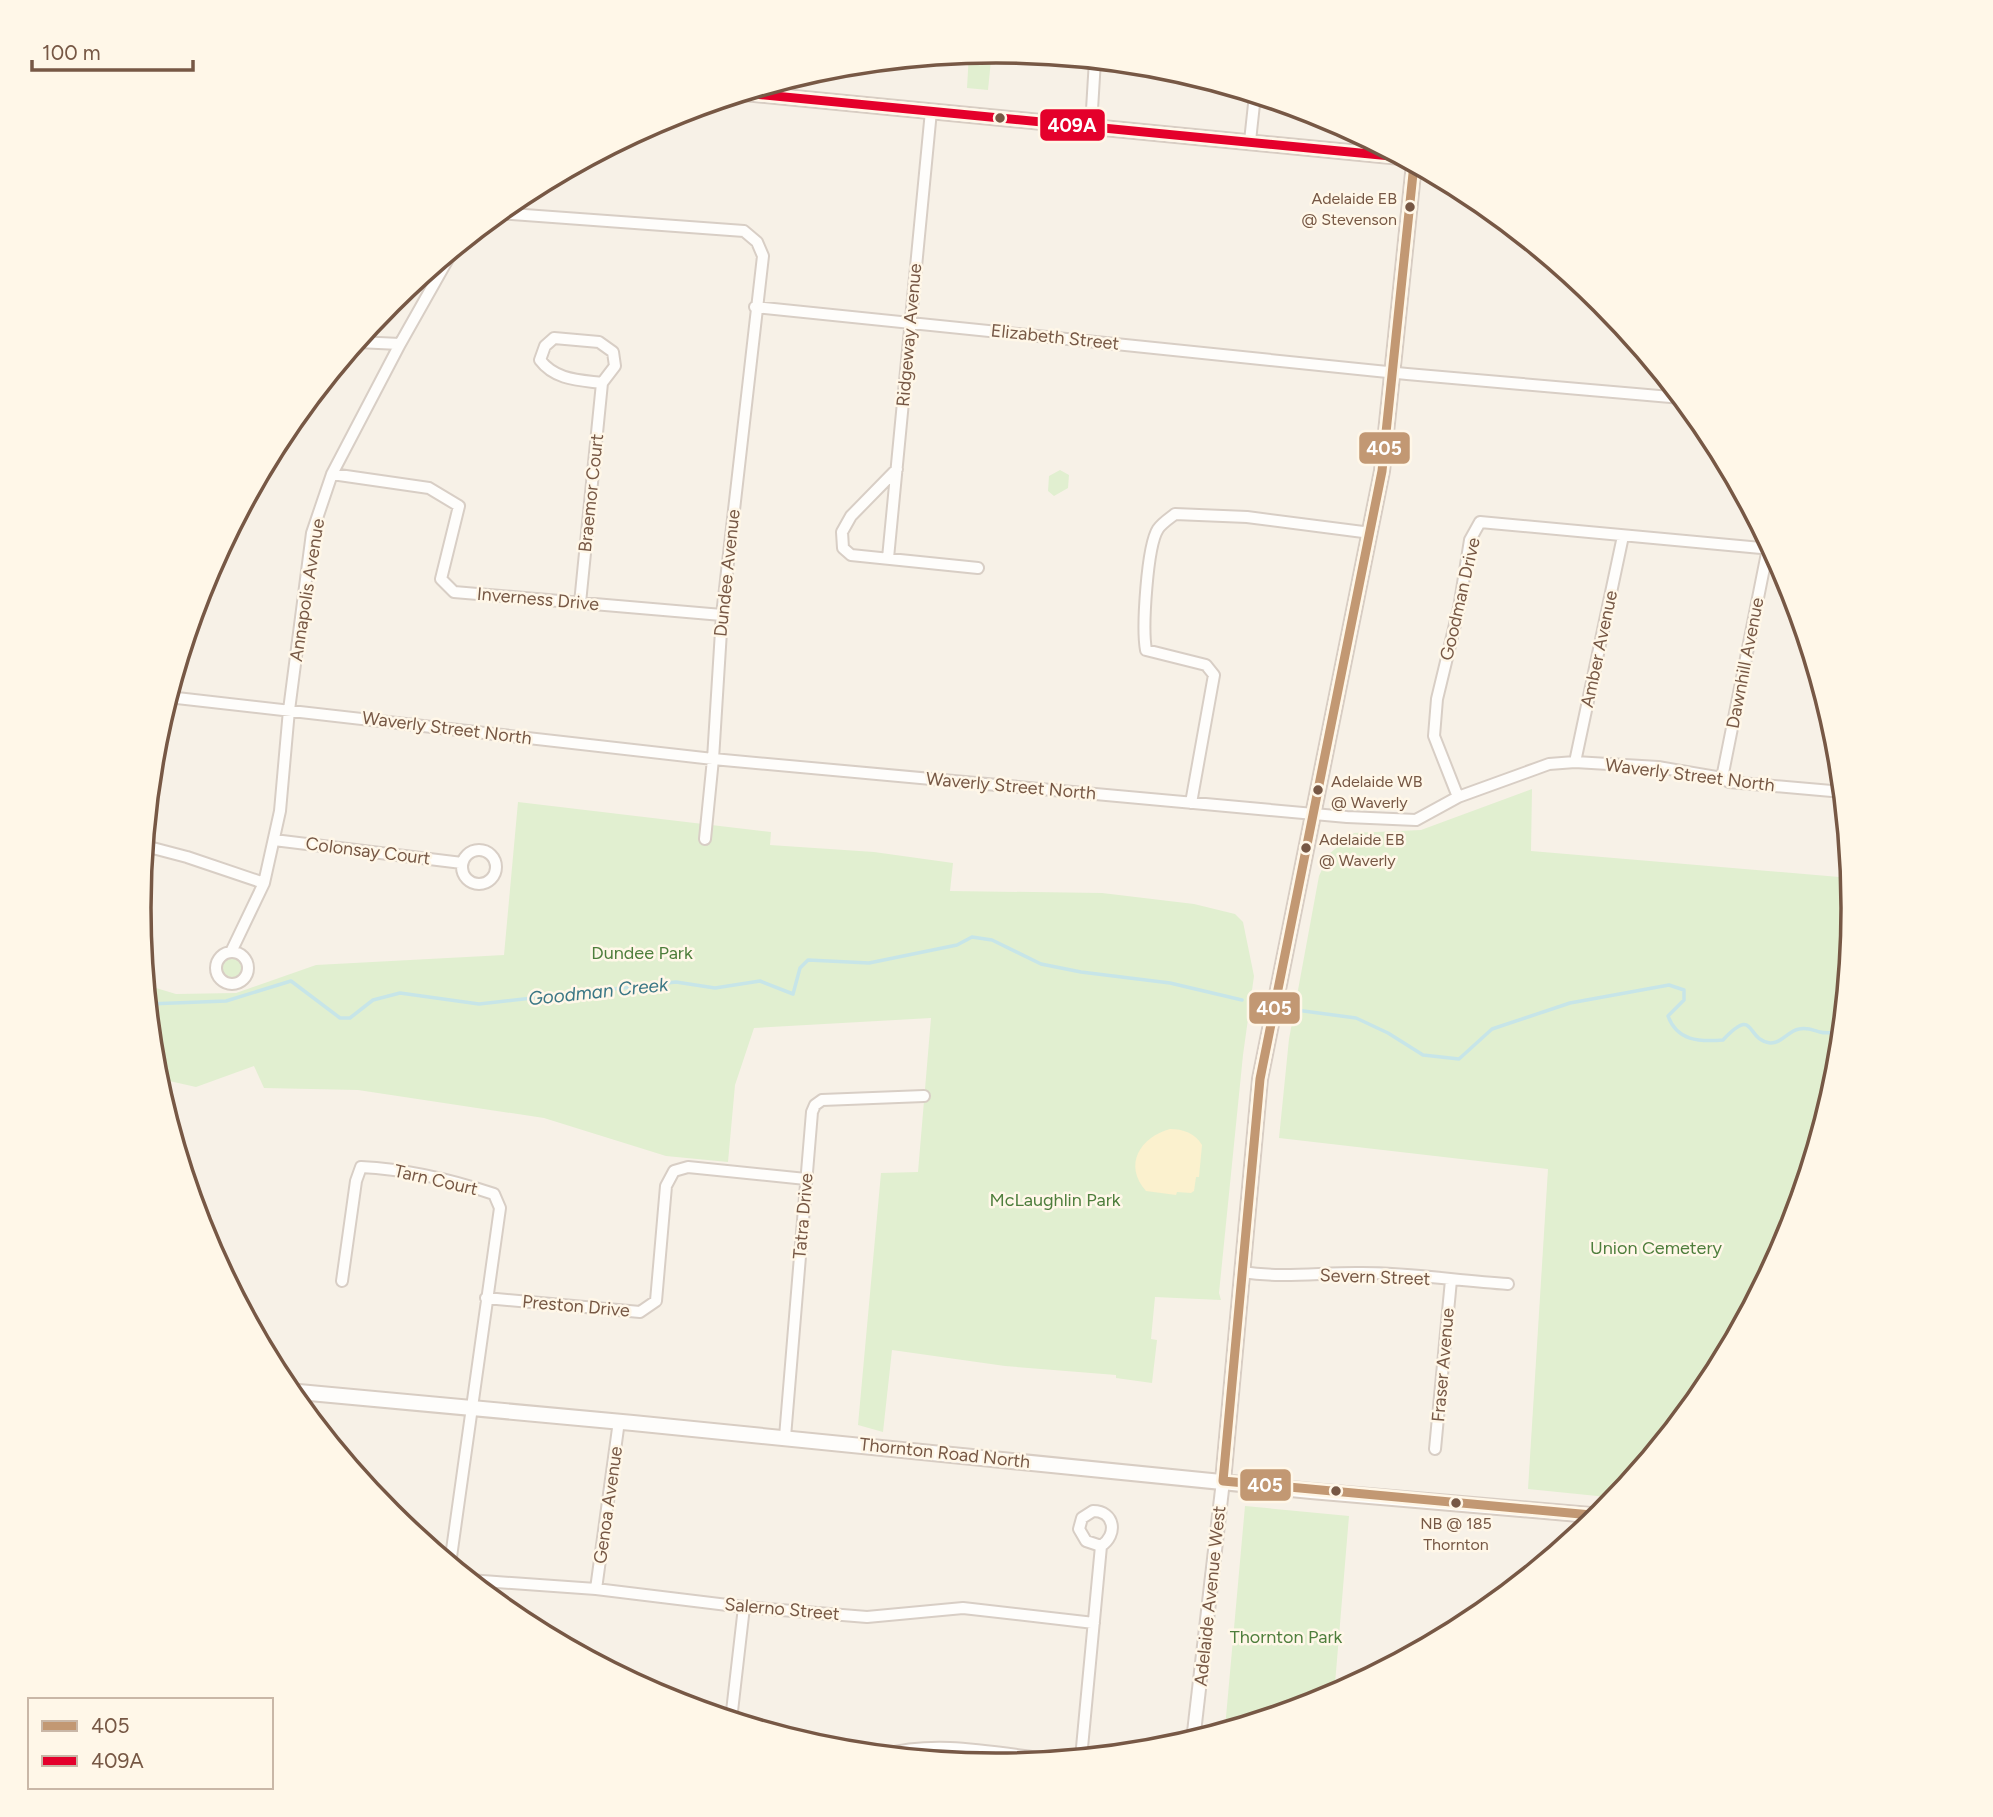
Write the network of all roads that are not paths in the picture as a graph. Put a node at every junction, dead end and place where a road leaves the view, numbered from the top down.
1 (1094, 69) edge
2 (782, 91) edge
3 (767, 95) edge
4 (782, 97) junction
5 (1254, 104) edge
6 (931, 111) junction
7 (1090, 126) junction
8 (1250, 141) junction
9 (1379, 155) edge
10 (1413, 173) edge
11 (514, 214) edge
12 (441, 271) edge
13 (755, 307) junction
14 (909, 322) junction
15 (369, 343) edge
16 (400, 344) junction
17 (1393, 373) junction
18 (602, 383) junction
19 (1669, 397) edge
20 (897, 469) junction
21 (332, 474) junction
22 (1371, 533) junction
23 (1623, 536) junction
24 (1761, 548) edge
25 (888, 558) junction
26 (1767, 562) edge
27 (978, 568) dead end
28 (580, 603) junction
29 (722, 615) junction
30 (178, 699) edge
31 (289, 710) junction
32 (713, 759) junction
33 (1575, 762) junction
34 (1721, 778) junction
35 (1834, 791) edge
36 (1458, 797) junction
37 (1191, 803) junction
38 (1313, 814) junction
39 (705, 839) dead end
40 (274, 840) junction
41 (153, 848) edge
42 (462, 863) dead end
43 (264, 883) junction
44 (231, 952) dead end
45 (924, 1096) dead end
46 (807, 1180) junction
47 (1242, 1272) junction
48 (1451, 1280) junction
49 (342, 1281) dead end
50 (1508, 1284) dead end
51 (486, 1298) junction
52 (304, 1392) edge
53 (472, 1408) junction
54 (619, 1421) junction
55 (785, 1437) junction
56 (1435, 1449) dead end
57 (1223, 1481) junction
58 (1585, 1514) edge
59 (1101, 1546) dead end
60 (451, 1554) edge
61 (485, 1581) edge
62 (596, 1589) junction
63 (744, 1607) junction
64 (1094, 1623) junction
65 (732, 1711) edge
66 (1194, 1730) edge
67 (906, 1749) edge
68 (1082, 1749) edge
69 (1001, 1754) edge

1 - 7 street
2 - 4 street
3 - 4 main road
4 - 6 main road
5 - 8 street
6 - 7 main road
6 - 14 street, Ridgeway Avenue
7 - 8 main road
8 - 9 main road
10 - 17 main road, Adelaide Avenue West
11 - 13 street
12 - 16 street, Annapolis Avenue
13 - 14 street, Elizabeth Street
13 - 29 street, Dundee Avenue
14 - 17 street, Elizabeth Street
14 - 20 street, Ridgeway Avenue
15 - 16 street
16 - 21 street, Annapolis Avenue
17 - 19 street, Elizabeth Street
17 - 22 main road, Adelaide Avenue West
18 - 18 street, Braemor Court
18 - 28 street, Braemor Court
20 - 25 street, Ridgeway Avenue
20 - 25 street
21 - 28 street, Inverness Drive
21 - 31 street, Annapolis Avenue
22 - 37 street
22 - 38 main road, Adelaide Avenue West
23 - 24 street, Goodman Drive
23 - 33 street, Amber Avenue
23 - 36 street, Goodman Drive
25 - 27 street
26 - 34 street, Dawnhill Avenue
28 - 29 street, Inverness Drive
29 - 32 street, Dundee Avenue
30 - 31 street, Waverly Street North
31 - 32 street, Waverly Street North
31 - 40 street, Annapolis Avenue
32 - 37 street, Waverly Street North
32 - 39 street, Dundee Avenue
33 - 34 street, Waverly Street North
33 - 36 street, Waverly Street North
34 - 35 street, Waverly Street North
36 - 38 street, Waverly Street North
37 - 38 street, Waverly Street North
38 - 47 main road, Adelaide Avenue West
40 - 42 street, Colonsay Court
40 - 43 street, Annapolis Avenue
41 - 43 street
43 - 44 street, Annapolis Avenue
45 - 46 street, Tatra Drive
46 - 51 street, Preston Drive
46 - 55 street, Tatra Drive
47 - 48 street, Severn Street
47 - 57 main road, Adelaide Avenue West
48 - 50 street, Severn Street
48 - 56 street, Fraser Avenue
49 - 51 street, Tarn Court
51 - 53 street, Tarn Court
52 - 53 main road, Thornton Road North
53 - 54 main road, Thornton Road North
53 - 60 street, Tarn Court
54 - 55 main road, Thornton Road North
54 - 62 street, Genoa Avenue
55 - 57 main road, Thornton Road North
57 - 58 main road, Thornton Road North
57 - 66 street, Adelaide Avenue West
59 - 64 street
61 - 62 street, Salerno Street
62 - 63 street, Salerno Street
63 - 64 street, Salerno Street
63 - 65 street
64 - 68 street
67 - 69 street

